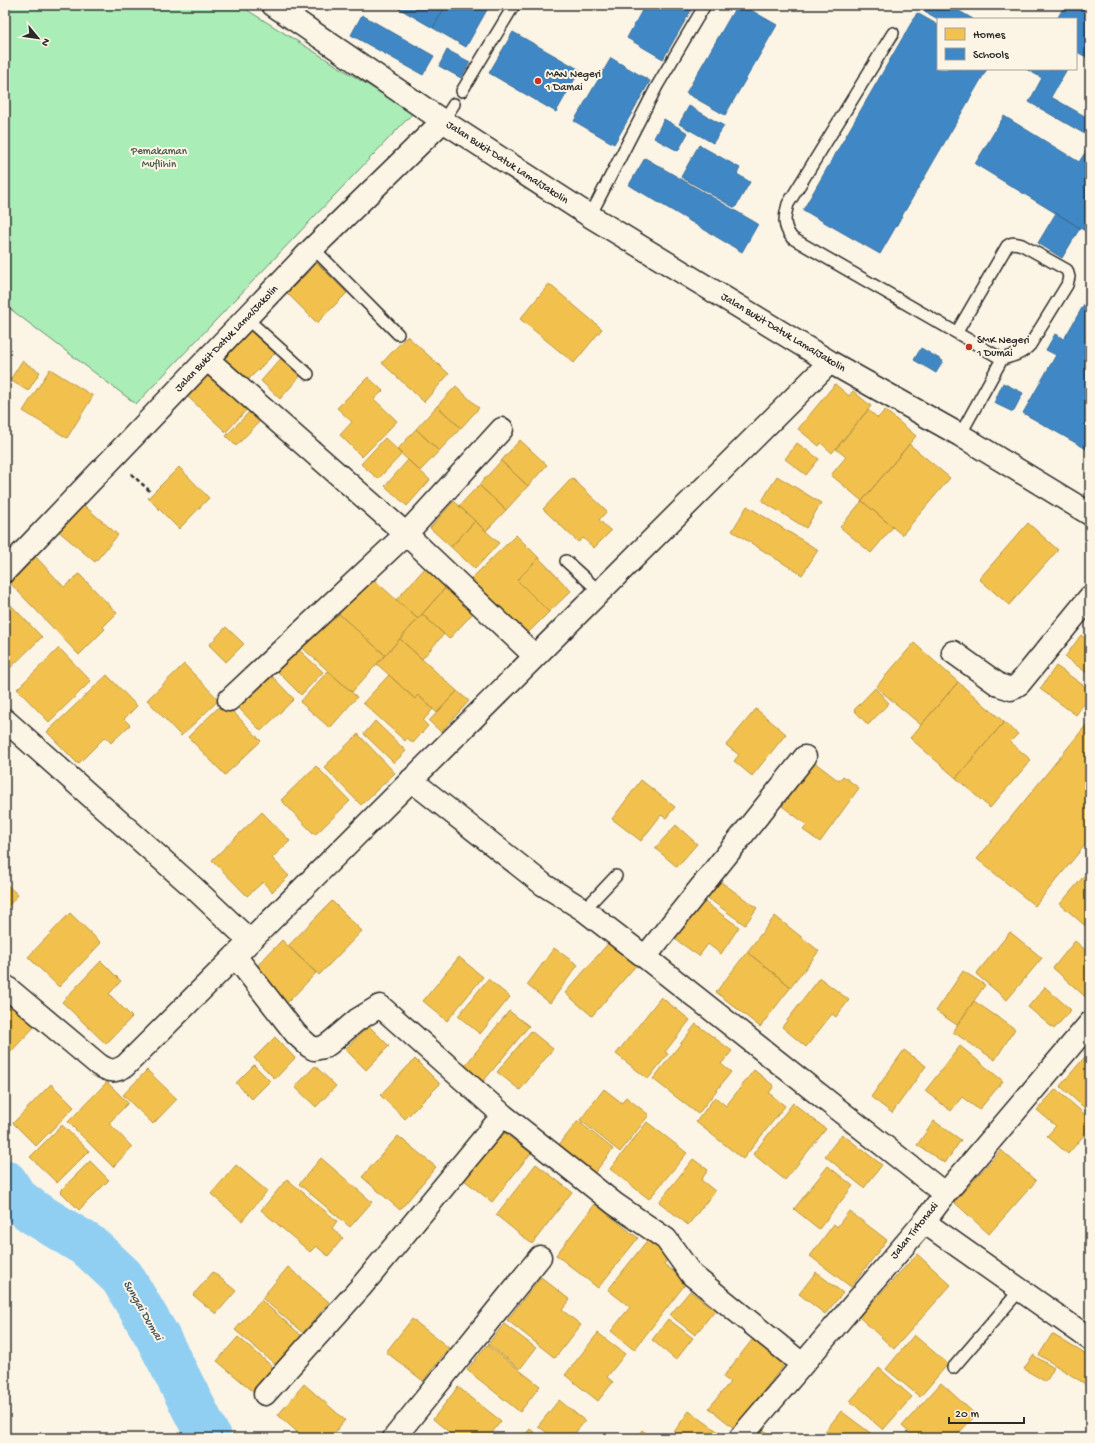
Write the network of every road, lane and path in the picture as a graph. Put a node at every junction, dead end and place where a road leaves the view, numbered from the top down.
1 (273, 5) edge
2 (514, 5) edge
3 (705, 5) edge
4 (893, 33) dead end
5 (462, 91) dead end
6 (449, 112) junction
7 (590, 216) junction
8 (313, 248) junction
9 (246, 318) junction
10 (956, 332) junction
11 (398, 334) dead end
12 (1002, 359) junction
13 (208, 360) junction
14 (830, 362) junction
15 (308, 374) dead end
16 (502, 429) dead end
17 (960, 435) junction
18 (1090, 514) edge
19 (406, 534) junction
20 (566, 561) dead end
21 (5, 571) edge
22 (599, 592) junction
23 (1090, 597) edge
24 (953, 652) dead end
25 (535, 656) junction
26 (229, 700) dead end
27 (5, 720) edge
28 (805, 758) dead end
29 (411, 780) junction
30 (616, 876) dead end
31 (584, 910) junction
32 (243, 948) junction
33 (645, 957) junction
34 (5, 986) edge
35 (1090, 1023) edge
36 (503, 1115) junction
37 (945, 1194) junction
38 (924, 1222) junction
39 (540, 1257) dead end
40 (1020, 1290) junction
41 (1090, 1339) edge
42 (802, 1364) junction
43 (953, 1368) dead end
44 (265, 1394) dead end
45 (394, 1438) edge
46 (740, 1438) edge

1 - 6 street
2 - 5 lane
3 - 7 lane
4 - 10 lane
6 - 7 street, Jalan Bukit Datuk Lama/Jakolin
6 - 8 street, Jalan Bukit Datuk Lama/Jakolin
7 - 14 street, Jalan Bukit Datuk Lama/Jakolin
8 - 9 street, Jalan Bukit Datuk Lama/Jakolin
8 - 11 lane
9 - 13 street, Jalan Bukit Datuk Lama/Jakolin
9 - 15 lane
10 - 12 lane
10 - 12 lane
12 - 17 lane
13 - 19 street
13 - 21 street, Jalan Bukit Datuk Lama/Jakolin
14 - 17 street, Jalan Bukit Datuk Lama/Jakolin
14 - 22 street
16 - 19 street
17 - 18 street, Jalan Bukit Datuk Lama/Jakolin
19 - 25 street
19 - 26 street
20 - 22 lane
22 - 25 street
23 - 24 street
25 - 29 street
27 - 32 street
28 - 33 street
29 - 31 street
29 - 32 street
30 - 31 lane
31 - 33 street
32 - 34 street
32 - 36 street
33 - 37 street
35 - 37 street, Jalan Tirtonadi
36 - 42 street
36 - 44 street
37 - 38 street, Jalan Tirtonadi
38 - 40 street
38 - 42 street, Jalan Tirtonadi
39 - 45 street
40 - 41 street
40 - 43 lane
42 - 46 street, Jalan Tirtonadi

